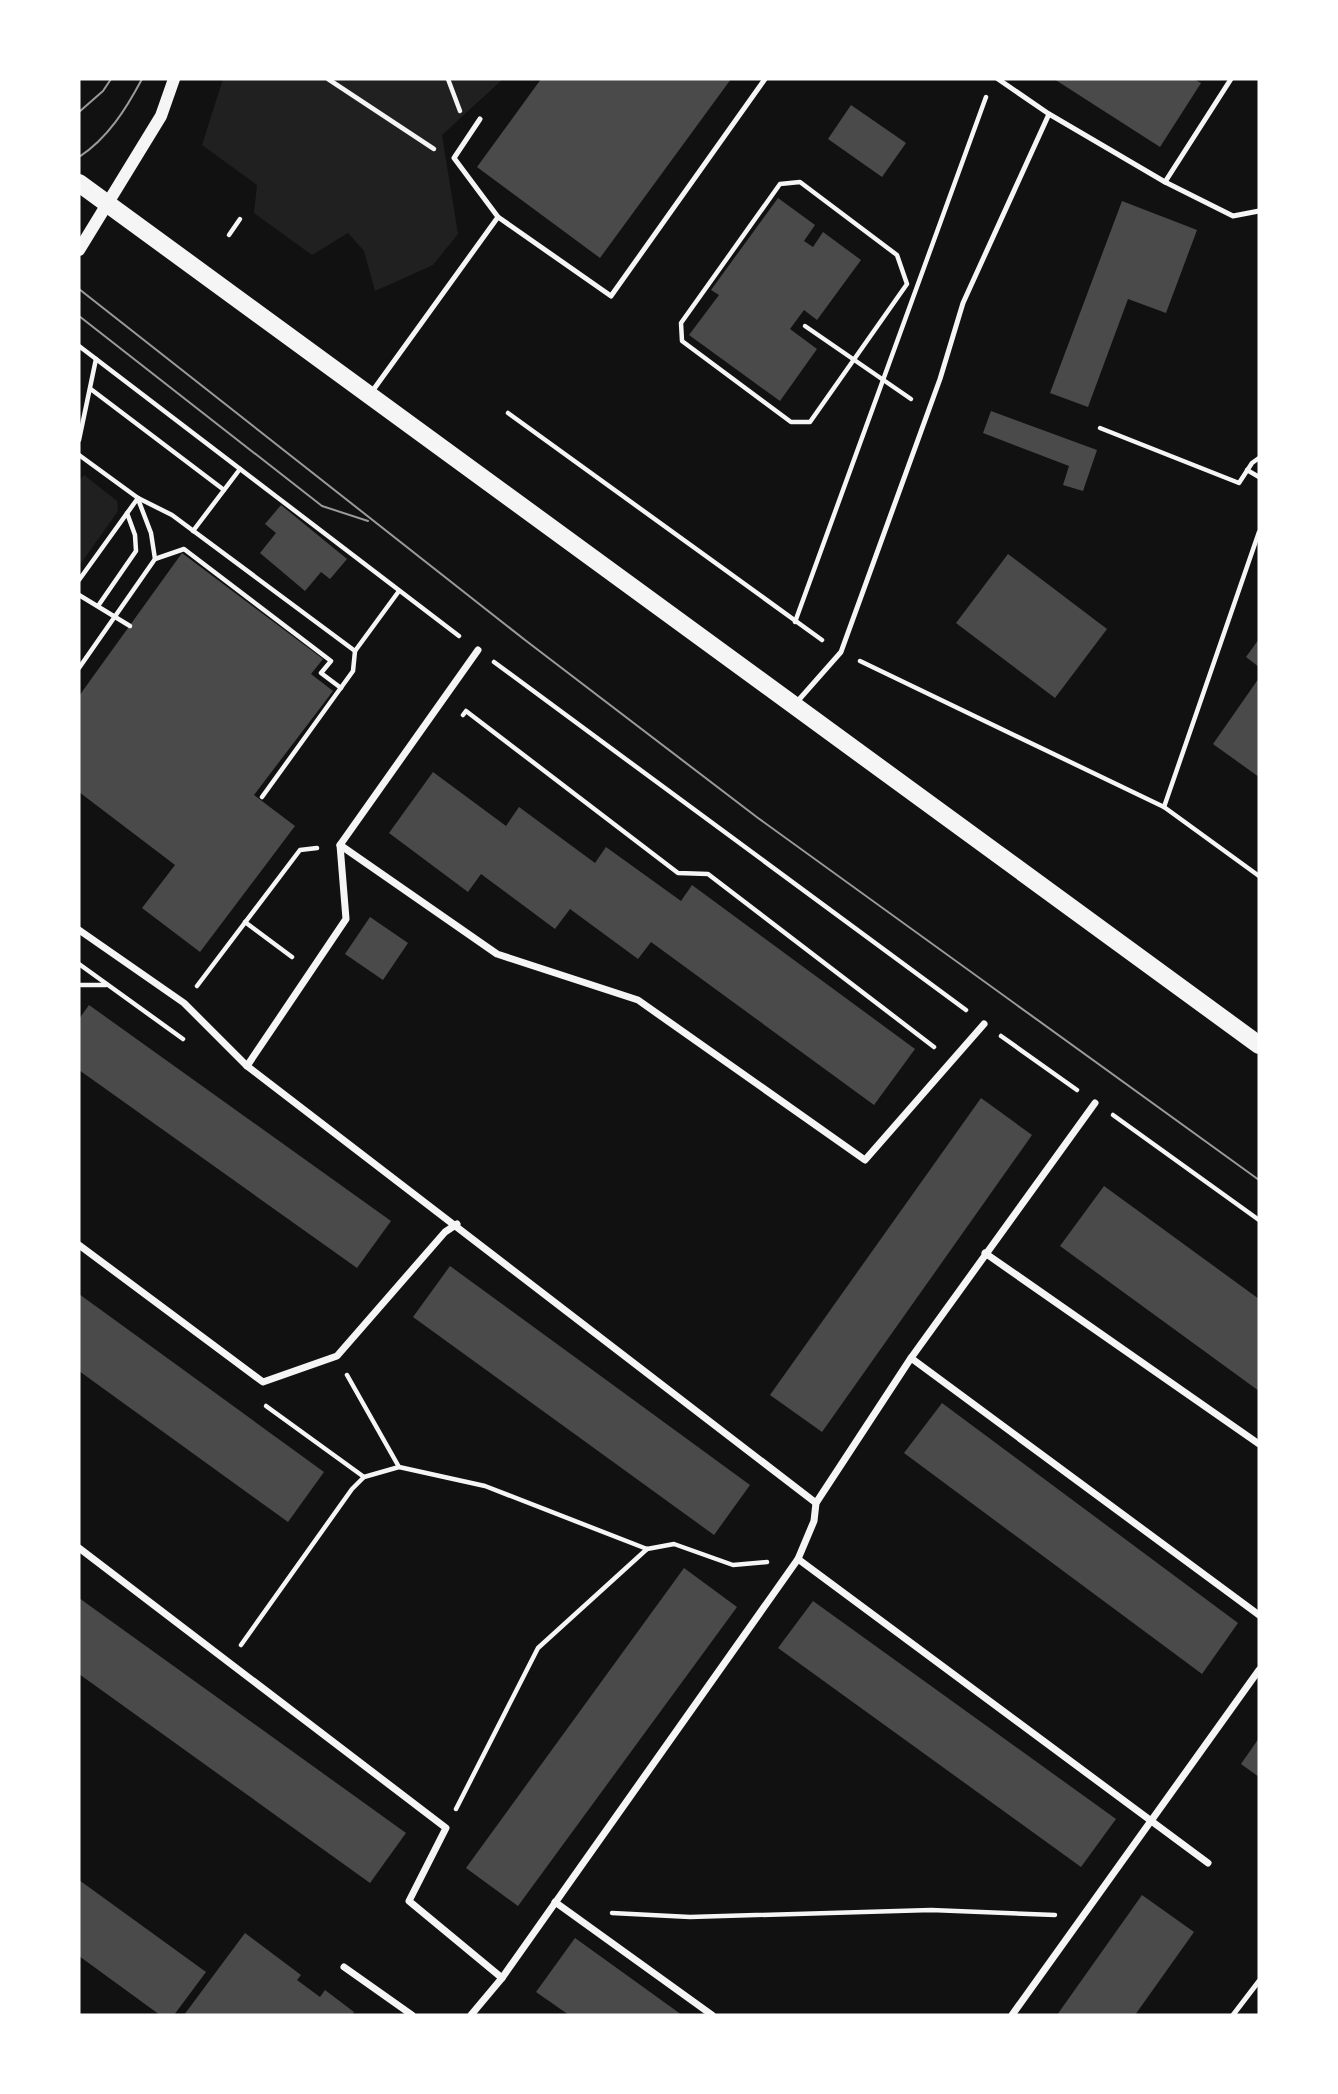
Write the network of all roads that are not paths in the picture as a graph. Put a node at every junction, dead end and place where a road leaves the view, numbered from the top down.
1 (174, 79) edge
2 (765, 79) edge
3 (998, 79) edge
4 (1231, 79) edge
5 (1049, 114) junction
6 (480, 119) dead end
7 (1165, 182) junction
8 (79, 183) edge
9 (107, 204) junction
10 (1259, 211) edge
11 (498, 216) junction
12 (79, 250) edge
13 (369, 396) junction
14 (478, 650) road end
15 (794, 705) junction
16 (340, 845) junction
17 (79, 930) edge
18 (984, 1024) road end
19 (1259, 1045) edge
20 (247, 1066) junction
21 (1095, 1103) road end
22 (457, 1224) junction
23 (79, 1245) edge
24 (985, 1252) junction
25 (911, 1358) junction
26 (1259, 1444) edge
27 (816, 1503) junction
28 (79, 1548) edge
29 (798, 1559) junction
30 (1259, 1615) edge
31 (1259, 1671) edge
32 (1150, 1819) junction
33 (1208, 1863) dead end
34 (555, 1902) junction
35 (344, 1967) dead end
36 (502, 1978) junction
37 (1259, 1982) edge
38 (412, 2015) edge
39 (471, 2015) edge
40 (712, 2015) edge
41 (1012, 2015) edge
42 (1233, 2015) edge

1 - 9 street
2 - 11 lane
3 - 5 lane
4 - 7 lane
5 - 7 lane
5 - 15 lane
6 - 11 lane
7 - 10 lane
8 - 9 main road
9 - 12 street
9 - 13 main road
11 - 13 lane
13 - 15 main road
14 - 16 street
15 - 19 main road
16 - 18 street
16 - 20 street
17 - 20 street
20 - 22 street
21 - 24 street
22 - 23 street
22 - 27 street
24 - 25 street
24 - 26 street
25 - 27 street
25 - 30 street
27 - 29 street
28 - 36 street
29 - 32 street
29 - 34 street
31 - 32 street
32 - 33 street
32 - 41 street
34 - 36 street
34 - 40 street
35 - 38 street
36 - 39 street
37 - 42 lane

